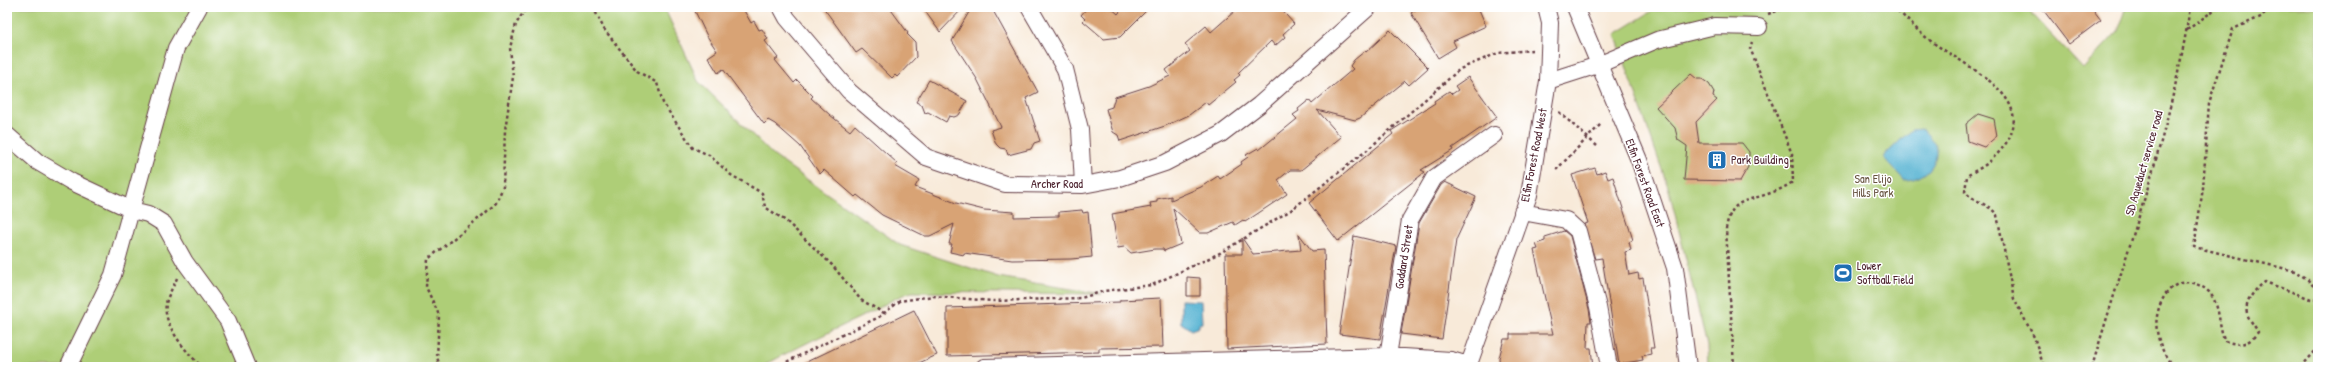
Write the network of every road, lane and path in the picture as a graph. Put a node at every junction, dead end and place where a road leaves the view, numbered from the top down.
1 (199, 7) edge
2 (527, 7) edge
3 (594, 7) edge
4 (780, 7) edge
5 (1369, 7) edge
6 (1546, 7) edge
7 (1575, 7) edge
8 (1789, 7) edge
9 (1894, 7) edge
10 (2190, 7) edge
11 (2218, 7) edge
12 (2267, 7) edge
13 (1033, 8) edge
14 (1769, 14) dead end
15 (1758, 28) joint
16 (2186, 31) junction
17 (1540, 50) dead end
18 (1598, 65) junction
19 (1548, 81) junction
20 (1559, 111) dead end
21 (1601, 124) dead end
22 (7, 134) edge
23 (1494, 134) dead end
24 (1587, 137) junction
25 (1597, 146) dead end
26 (1556, 170) dead end
27 (1083, 185) junction
28 (132, 210) junction
29 (1522, 212) junction
30 (185, 262) junction
31 (2318, 291) edge
32 (2318, 300) edge
33 (884, 313) junction
34 (2318, 348) edge
35 (1386, 361) edge
36 (1266, 363) edge
37 (1192, 364) edge
38 (1120, 365) edge
39 (1468, 366) edge
40 (68, 367) edge
41 (202, 367) edge
42 (247, 367) edge
43 (441, 367) edge
44 (776, 367) edge
45 (984, 367) edge
46 (1007, 367) edge
47 (1609, 367) edge
48 (1688, 367) edge
49 (1734, 367) edge
50 (2044, 367) edge
51 (2092, 367) edge
52 (2173, 367) edge
53 (2301, 367) edge

1 - 28 street
2 - 43 path
3 - 33 path
4 - 27 street, Archer Road
5 - 27 street, Archer Road
6 - 19 street, Elfin Forest Road West
7 - 18 street, Elfin Forest Road East
8 - 14 path
9 - 50 path
10 - 16 path, SD Aqueduct service road
11 - 16 path
12 - 31 path
13 - 27 street
15 - 18 street
15 - 49 path
16 - 51 path, SD Aqueduct service road
17 - 33 path
18 - 19 street
18 - 48 street, Elfin Forest Road East
19 - 29 street, Elfin Forest Road West
20 - 24 path
21 - 24 path
22 - 28 street
23 - 35 street, Goddard Street
24 - 25 path
24 - 26 path
28 - 30 street
28 - 40 street
29 - 39 street, Elfin Forest Road West
29 - 47 street
30 - 41 path
30 - 42 street
32 - 52 path
33 - 44 path
34 - 53 path
35 - 36 street
35 - 39 street
36 - 37 street
37 - 38 street
38 - 46 street
45 - 46 street

